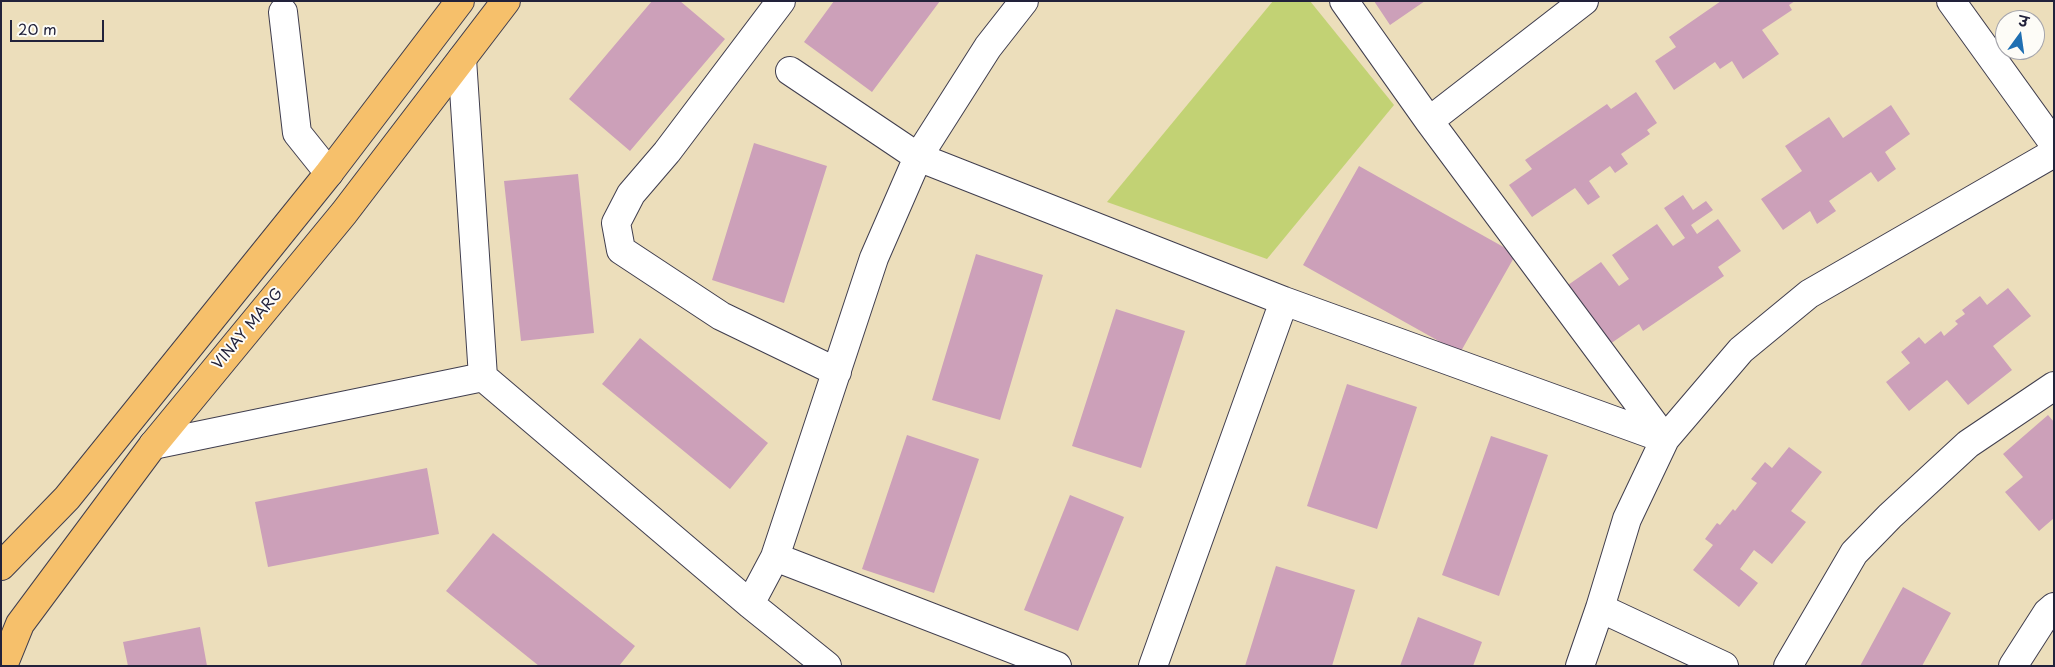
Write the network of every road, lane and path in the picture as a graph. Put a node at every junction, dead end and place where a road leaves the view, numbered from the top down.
1 (460, 1) edge
2 (506, 1) edge
3 (781, 1) edge
4 (1024, 1) edge
5 (1344, 1) edge
6 (1584, 1) edge
7 (1951, 1) edge
8 (283, 12) dead end
9 (462, 59) junction
10 (790, 71) dead end
11 (1429, 121) junction
12 (2054, 144) edge
13 (2054, 153) edge
14 (918, 157) junction
15 (329, 173) junction
16 (1284, 301) junction
17 (837, 372) junction
18 (483, 377) junction
19 (2054, 386) edge
20 (1664, 439) junction
21 (153, 445) junction
22 (775, 557) junction
23 (1, 566) edge
24 (750, 604) junction
25 (2054, 607) edge
26 (1600, 608) junction
27 (3, 666) edge
28 (827, 666) edge
29 (1058, 666) edge
30 (1153, 666) edge
31 (1580, 666) edge
32 (1724, 666) edge
33 (1788, 666) edge
34 (2013, 666) edge

1 - 15 main road
2 - 9 main road, VINAY MARG
3 - 17 street
4 - 14 street
5 - 11 street
6 - 11 street
7 - 12 street
8 - 15 street
9 - 18 street
9 - 21 main road, VINAY MARG
10 - 14 street
11 - 20 street
13 - 20 street
14 - 16 street
14 - 17 street
15 - 23 main road
16 - 20 street
16 - 30 street
17 - 22 street
18 - 21 street
18 - 24 street
19 - 33 street
20 - 26 street
21 - 27 main road, VINAY MARG
22 - 24 street
22 - 29 street
24 - 28 street
25 - 34 street
26 - 31 street
26 - 32 street

